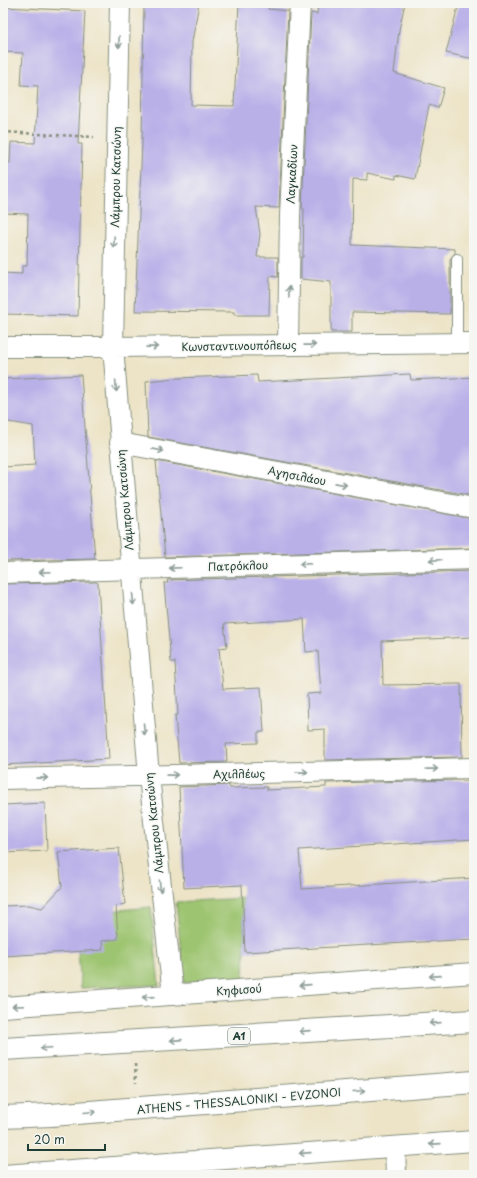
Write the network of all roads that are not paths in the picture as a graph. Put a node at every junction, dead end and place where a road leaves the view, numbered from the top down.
1 (120, 3) edge
2 (300, 3) edge
3 (457, 259) dead end
4 (466, 343) edge
5 (288, 345) junction
6 (3, 347) edge
7 (113, 347) junction
8 (120, 443) junction
9 (474, 508) edge
10 (474, 559) edge
11 (130, 569) junction
12 (3, 573) edge
13 (474, 768) edge
14 (149, 776) junction
15 (3, 779) edge
16 (474, 973) edge
17 (173, 995) junction
18 (3, 1007) edge
19 (474, 1021) edge
20 (3, 1049) edge
21 (474, 1082) edge
22 (3, 1117) edge
23 (474, 1141) edge
24 (395, 1147) junction
25 (191, 1168) edge
26 (3, 1175) edge
27 (396, 1175) edge

1 -> 7 street, Λάμπρου Κατσώνη
5 -> 2 street, Λαγκαδίων
3 - 4 lane
5 -> 4 street, Κωνσταντινουπόλεως
7 -> 5 street, Κωνσταντινουπόλεως
6 - 7 street, Κωνσταντινουπόλεως
7 -> 8 street, Λάμπρου Κατσώνη
8 -> 9 street, Αγησιλάου
8 - 11 street, Λάμπρου Κατσώνη
10 -> 11 street, Πατρόκλου
11 -> 12 street, Πατρόκλου
11 -> 14 street, Λάμπρου Κατσώνη
14 -> 13 street, Αχιλλέως
15 -> 14 street, Αχιλλέως
14 -> 17 street, Λάμπρου Κατσώνη
16 -> 17 street, Κηφισού
17 -> 18 street, Κηφισού
19 -> 20 highway, Α1, bridge
22 -> 21 highway, ATHENS - THESSALONIKI - EVZONOI, bridge
23 -> 24 street
24 -> 25 street
24 - 27 street
25 - 26 street

